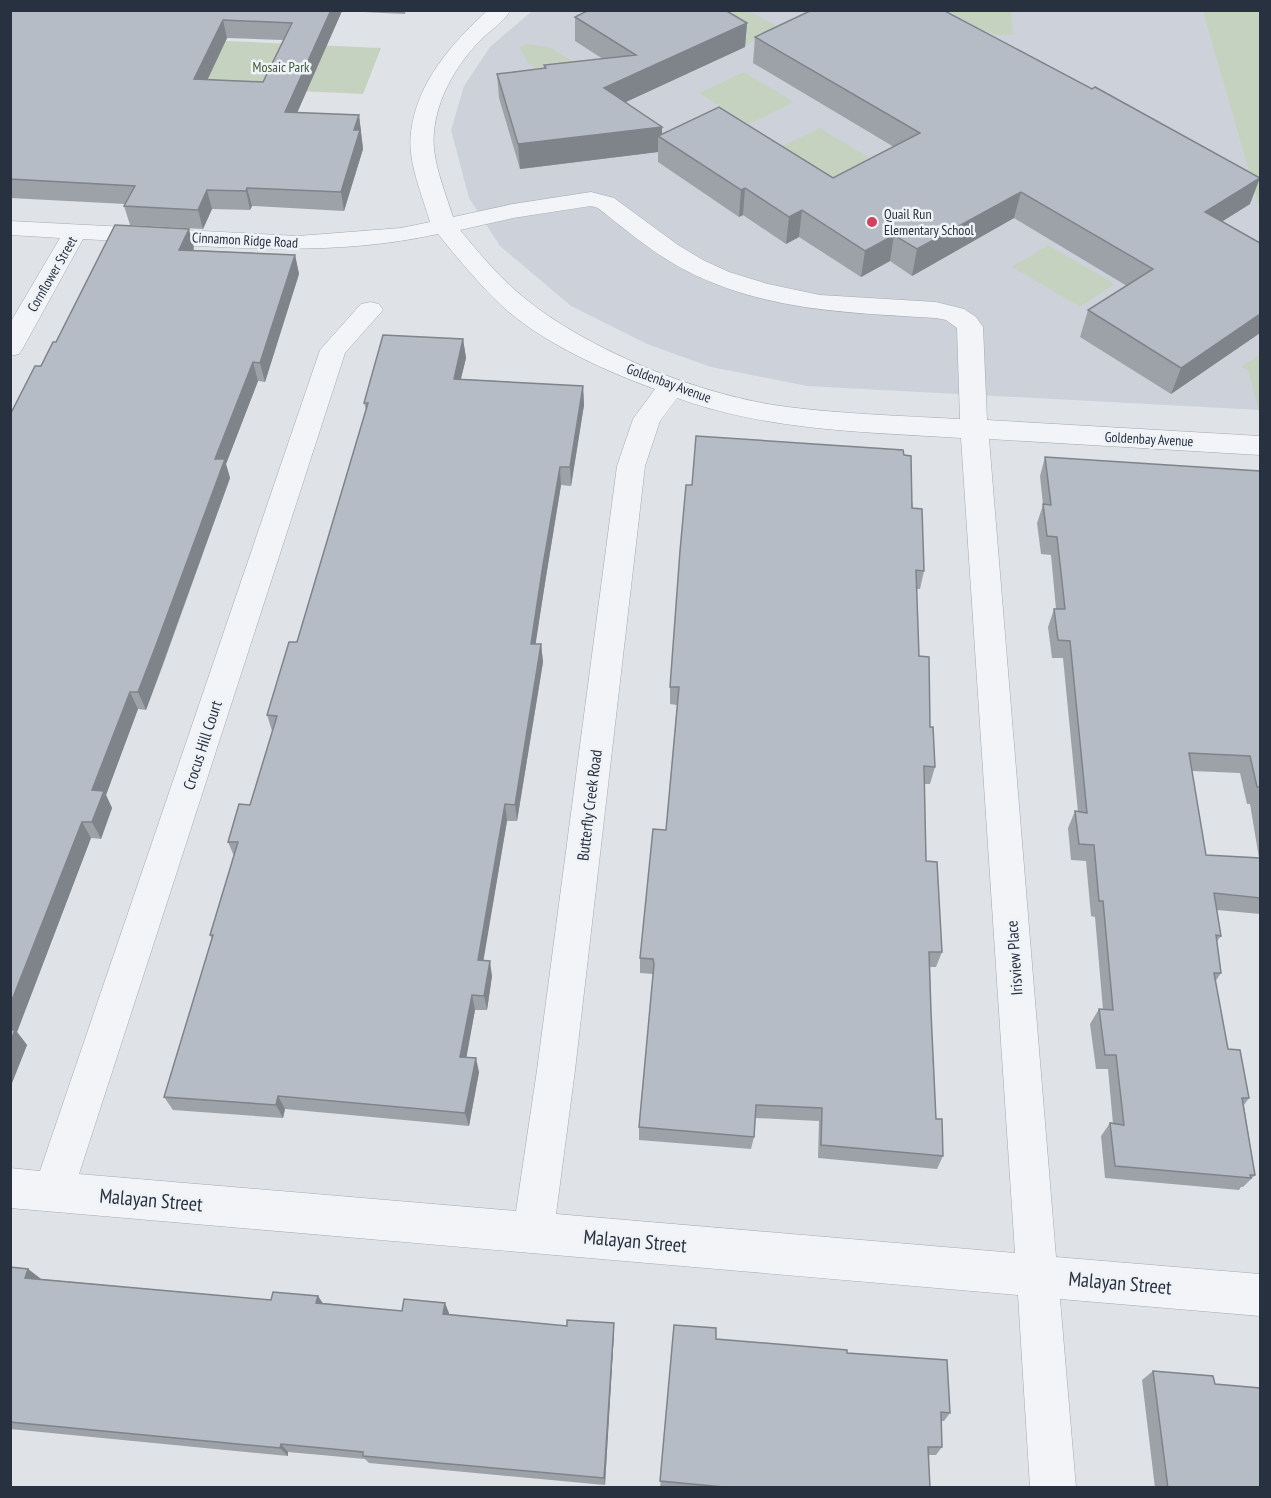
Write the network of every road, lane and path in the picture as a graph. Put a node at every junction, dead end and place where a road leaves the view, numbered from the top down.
1 (501, 10) edge
2 (443, 225) junction
3 (10, 228) edge
4 (76, 231) junction
5 (370, 310) dead end
6 (10, 348) edge
7 (672, 386) junction
8 (974, 429) junction
9 (1260, 445) edge
10 (10, 1188) edge
11 (54, 1192) junction
12 (532, 1233) junction
13 (1037, 1275) junction
14 (1260, 1294) edge
15 (1053, 1488) edge

1 - 2 street, Goldenbay Avenue
2 - 4 street, Cinnamon Ridge Road
2 - 7 street, Goldenbay Avenue
2 - 8 street, Cinnamon Ridge Road
3 - 4 street, Cinnamon Ridge Road
4 - 6 street, Cornflower Street
5 - 11 street, Crocus Hill Court
7 - 8 street, Goldenbay Avenue
7 - 12 street, Butterfly Creek Road
8 - 9 street, Goldenbay Avenue
8 - 13 street, Irisview Place
10 - 11 street, Malayan Street
11 - 12 street, Malayan Street
12 - 13 street, Malayan Street
13 - 14 street, Malayan Street
13 - 15 street, Irisview Place

